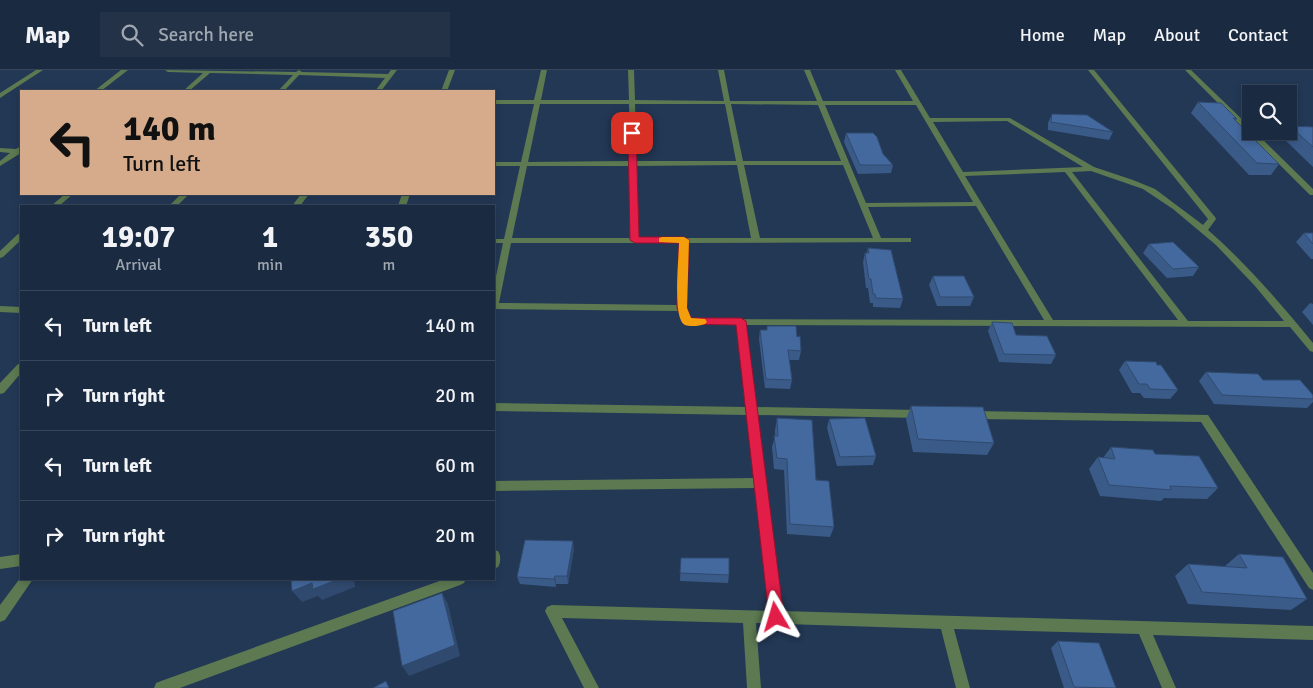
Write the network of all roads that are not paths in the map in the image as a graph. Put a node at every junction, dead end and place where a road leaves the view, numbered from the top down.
1 (40, 70) edge
2 (125, 70) edge
3 (168, 70) edge
4 (209, 70) edge
5 (394, 70) edge
6 (452, 70) edge
7 (544, 70) edge
8 (631, 70) edge
9 (721, 70) edge
10 (807, 70) edge
11 (898, 70) edge
12 (1091, 70) edge
13 (1188, 70) edge
14 (298, 72) edge
15 (389, 76) junction
16 (98, 90) edge
17 (187, 90) edge
18 (281, 90) edge
19 (379, 90) edge
20 (444, 90) edge
21 (0, 96) edge
22 (495, 102) edge
23 (537, 102) junction
24 (632, 102) junction
25 (728, 102) junction
26 (821, 103) junction
27 (918, 103) junction
28 (928, 120) junction
29 (0, 150) edge
30 (20, 150) edge
31 (846, 162) junction
32 (633, 163) junction
33 (740, 163) junction
34 (0, 164) edge
35 (495, 164) edge
36 (524, 164) junction
37 (1092, 169) junction
38 (1067, 170) junction
39 (961, 174) junction
40 (1313, 193) edge
41 (68, 195) edge
42 (184, 195) edge
43 (978, 204) junction
44 (56, 205) edge
45 (174, 205) edge
46 (864, 205) junction
47 (1204, 231) junction
48 (20, 237) edge
49 (495, 240) edge
50 (508, 240) junction
51 (635, 240) junction
52 (684, 240) junction
53 (756, 240) junction
54 (878, 240) junction
55 (908, 240) dead end
56 (0, 255) edge
57 (495, 301) edge
58 (495, 306) edge
59 (682, 308) junction
60 (0, 309) edge
61 (20, 310) edge
62 (741, 321) junction
63 (1050, 323) junction
64 (1185, 323) junction
65 (1292, 324) junction
66 (1313, 350) edge
67 (20, 368) edge
68 (0, 390) edge
69 (495, 407) edge
70 (752, 411) junction
71 (928, 414) edge
72 (958, 414) edge
73 (759, 483) junction
74 (495, 486) edge
75 (20, 560) edge
76 (0, 563) edge
77 (26, 580) edge
78 (457, 580) edge
79 (1313, 584) edge
80 (0, 616) edge
81 (749, 616) junction
82 (776, 617) junction
83 (946, 622) junction
84 (1143, 628) junction
85 (1313, 633) edge
86 (161, 688) edge
87 (592, 688) edge
88 (754, 688) edge
89 (963, 688) edge
90 (1168, 688) edge

1 - 21 street
2 - 16 street
3 - 4 street
4 - 14 street
4 - 17 street
5 - 15 street
6 - 20 street
7 - 23 street
8 - 24 street
9 - 25 street
10 - 26 street
11 - 27 street
12 - 47 street
13 - 40 street
14 - 15 street
14 - 18 street
15 - 19 street
22 - 23 street
23 - 24 street
23 - 36 street
24 - 25 street
24 - 32 street
25 - 26 street
25 - 33 street
26 - 27 street
26 - 31 street
27 - 28 street
28 - 37 street
28 - 39 street
29 - 30 street
30 - 34 street
31 - 33 street
31 - 46 street
32 - 33 street
32 - 36 street
32 - 51 street
33 - 53 street
35 - 36 street
36 - 50 street
37 - 38 street
37 - 47 street
38 - 39 street
38 - 64 street
39 - 43 street
41 - 44 street
42 - 45 street
43 - 46 street
43 - 63 street
46 - 54 street
47 - 65 street
48 - 56 street
49 - 50 street
50 - 51 street
50 - 57 street
51 - 52 street
52 - 53 street
52 - 59 street
53 - 54 street
54 - 55 street
58 - 59 street
59 - 62 street
60 - 61 street
62 - 63 street
62 - 70 street
63 - 64 street
64 - 65 street
65 - 66 street
67 - 68 street
69 - 70 street
70 - 71 street
70 - 73 street
72 - 79 street
73 - 74 street
73 - 82 street
75 - 76 street
77 - 80 street
78 - 86 street
81 - 82 street
81 - 87 street
81 - 88 street
82 - 83 street
83 - 84 street
83 - 89 street
84 - 85 street
84 - 90 street

